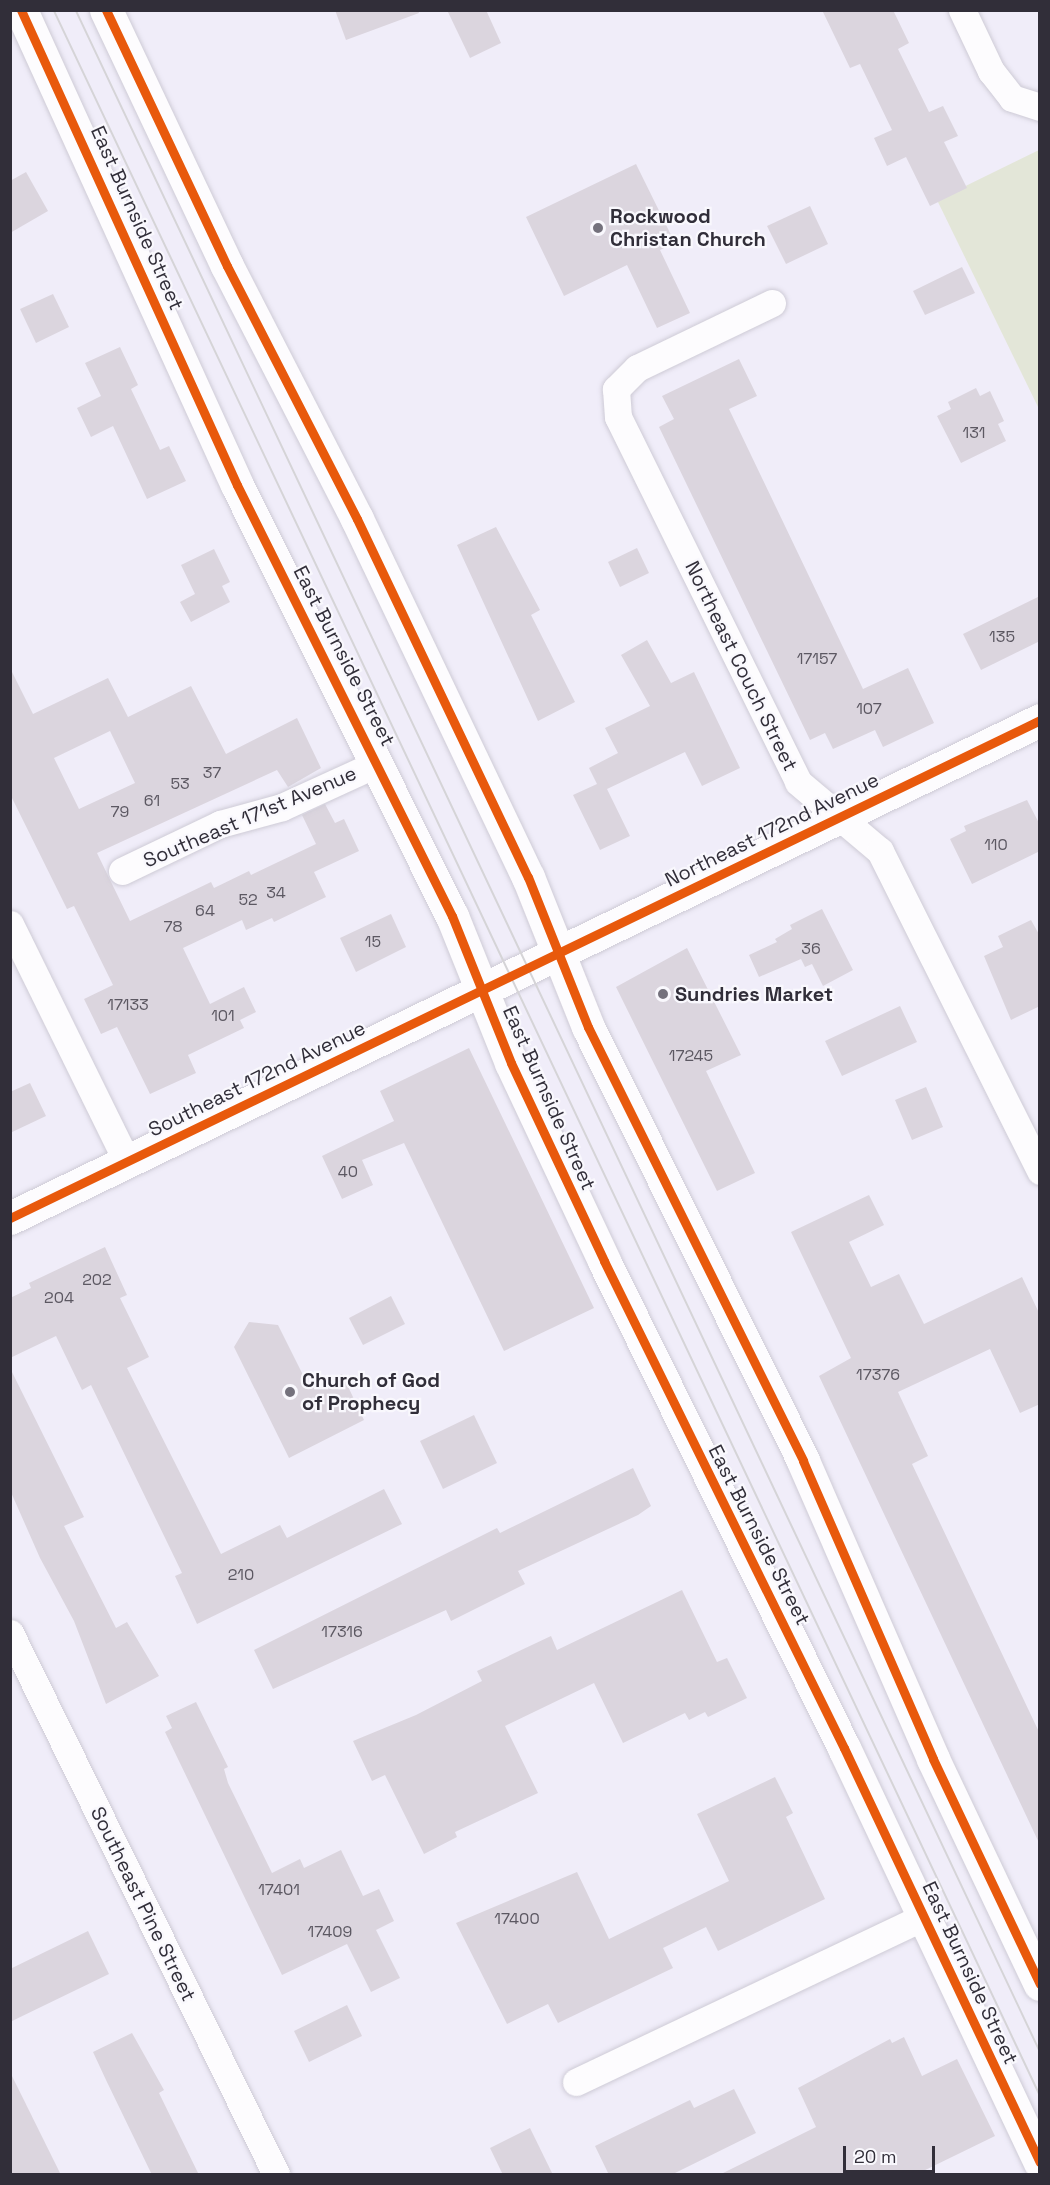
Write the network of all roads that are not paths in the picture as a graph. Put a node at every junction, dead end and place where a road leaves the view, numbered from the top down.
1 (21, 10) edge
2 (106, 10) edge
3 (962, 10) edge
4 (1040, 107) edge
5 (772, 303) dead end
6 (1040, 720) edge
7 (378, 763) junction
8 (838, 816) junction
9 (122, 871) dead end
10 (10, 924) edge
11 (559, 953) junction
12 (520, 972) joint
13 (482, 990) junction
14 (128, 1162) junction
15 (1040, 1171) edge
16 (10, 1218) edge
17 (10, 1633) edge
18 (924, 1917) junction
19 (1040, 1984) edge
20 (576, 2082) dead end
21 (1040, 2162) edge
22 (276, 2175) edge

1 - 7 street, East Burnside Street
2 - 11 street
3 - 4 street
5 - 8 street, Northeast Couch Street
6 - 8 street, Northeast 172nd Avenue
7 - 9 street, Southeast 171st Avenue
7 - 13 street, East Burnside Street
8 - 11 street, Northeast 172nd Avenue
8 - 15 street, Northeast Couch Street
10 - 14 street
11 - 12 street, Northeast 172nd Avenue
11 - 19 street
12 - 13 street, Southeast 172nd Avenue
13 - 14 street, Southeast 172nd Avenue
13 - 18 street, East Burnside Street
14 - 16 street, Southeast 172nd Avenue
17 - 22 street, Southeast Pine Street
18 - 20 street
18 - 21 street, East Burnside Street

